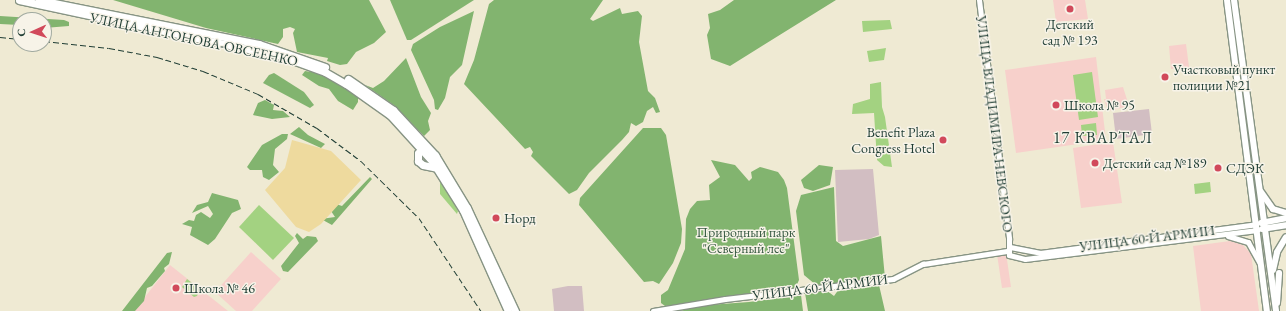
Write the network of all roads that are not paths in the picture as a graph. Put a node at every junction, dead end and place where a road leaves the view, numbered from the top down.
1 (19, 0) edge
2 (39, 0) edge
3 (979, 0) edge
4 (1227, 0) edge
5 (1234, 0) edge
6 (426, 148) junction
7 (437, 168) junction
8 (1259, 189) junction
9 (1286, 213) edge
10 (1286, 218) edge
11 (1286, 225) edge
12 (1264, 226) junction
13 (1256, 227) junction
14 (1219, 235) junction
15 (1286, 237) edge
16 (1167, 238) junction
17 (1008, 249) junction
18 (1025, 259) joint
19 (1262, 272) junction
20 (1279, 273) dead end
21 (1273, 290) junction
22 (508, 311) edge
23 (515, 311) edge
24 (653, 311) edge
25 (1267, 311) edge
26 (1276, 311) edge

1 - 6 highway, УЛИЦА АНТОНОВА-ОВСЕЕНКО
2 - 6 highway, УЛИЦА АНТОНОВА-ОВСЕЕНКО
3 - 17 street, УЛИЦА ВЛАДИМИРА НЕВСКОГО
4 - 13 main road
5 - 8 main road
6 - 7 highway, УЛИЦА АНТОНОВА-ОВСЕЕНКО
6 - 7 highway
6 - 23 highway, УЛИЦА АНТОНОВА-ОВСЕЕНКО
7 - 22 highway, УЛИЦА АНТОНОВА-ОВСЕЕНКО
8 - 9 main road
8 - 12 main road
10 - 12 main road, УЛИЦА 60-Й АРМИИ
11 - 12 main road, УЛИЦА 60-Й АРМИИ
12 - 13 main road, УЛИЦА 60-Й АРМИИ
12 - 21 main road
13 - 14 street, УЛИЦА 60-Й АРМИИ
13 - 16 street, УЛИЦА 60-Й АРМИИ
13 - 19 main road
14 - 16 street, УЛИЦА 60-Й АРМИИ
14 - 19 street
15 - 21 main road
16 - 17 street, УЛИЦА 60-Й АРМИИ
16 - 18 street, УЛИЦА 60-Й АРМИИ
17 - 18 street, УЛИЦА ВЛАДИМИРА НЕВСКОГО
17 - 24 street, УЛИЦА 60-Й АРМИИ
19 - 25 main road
20 - 26 main road
21 - 26 main road

